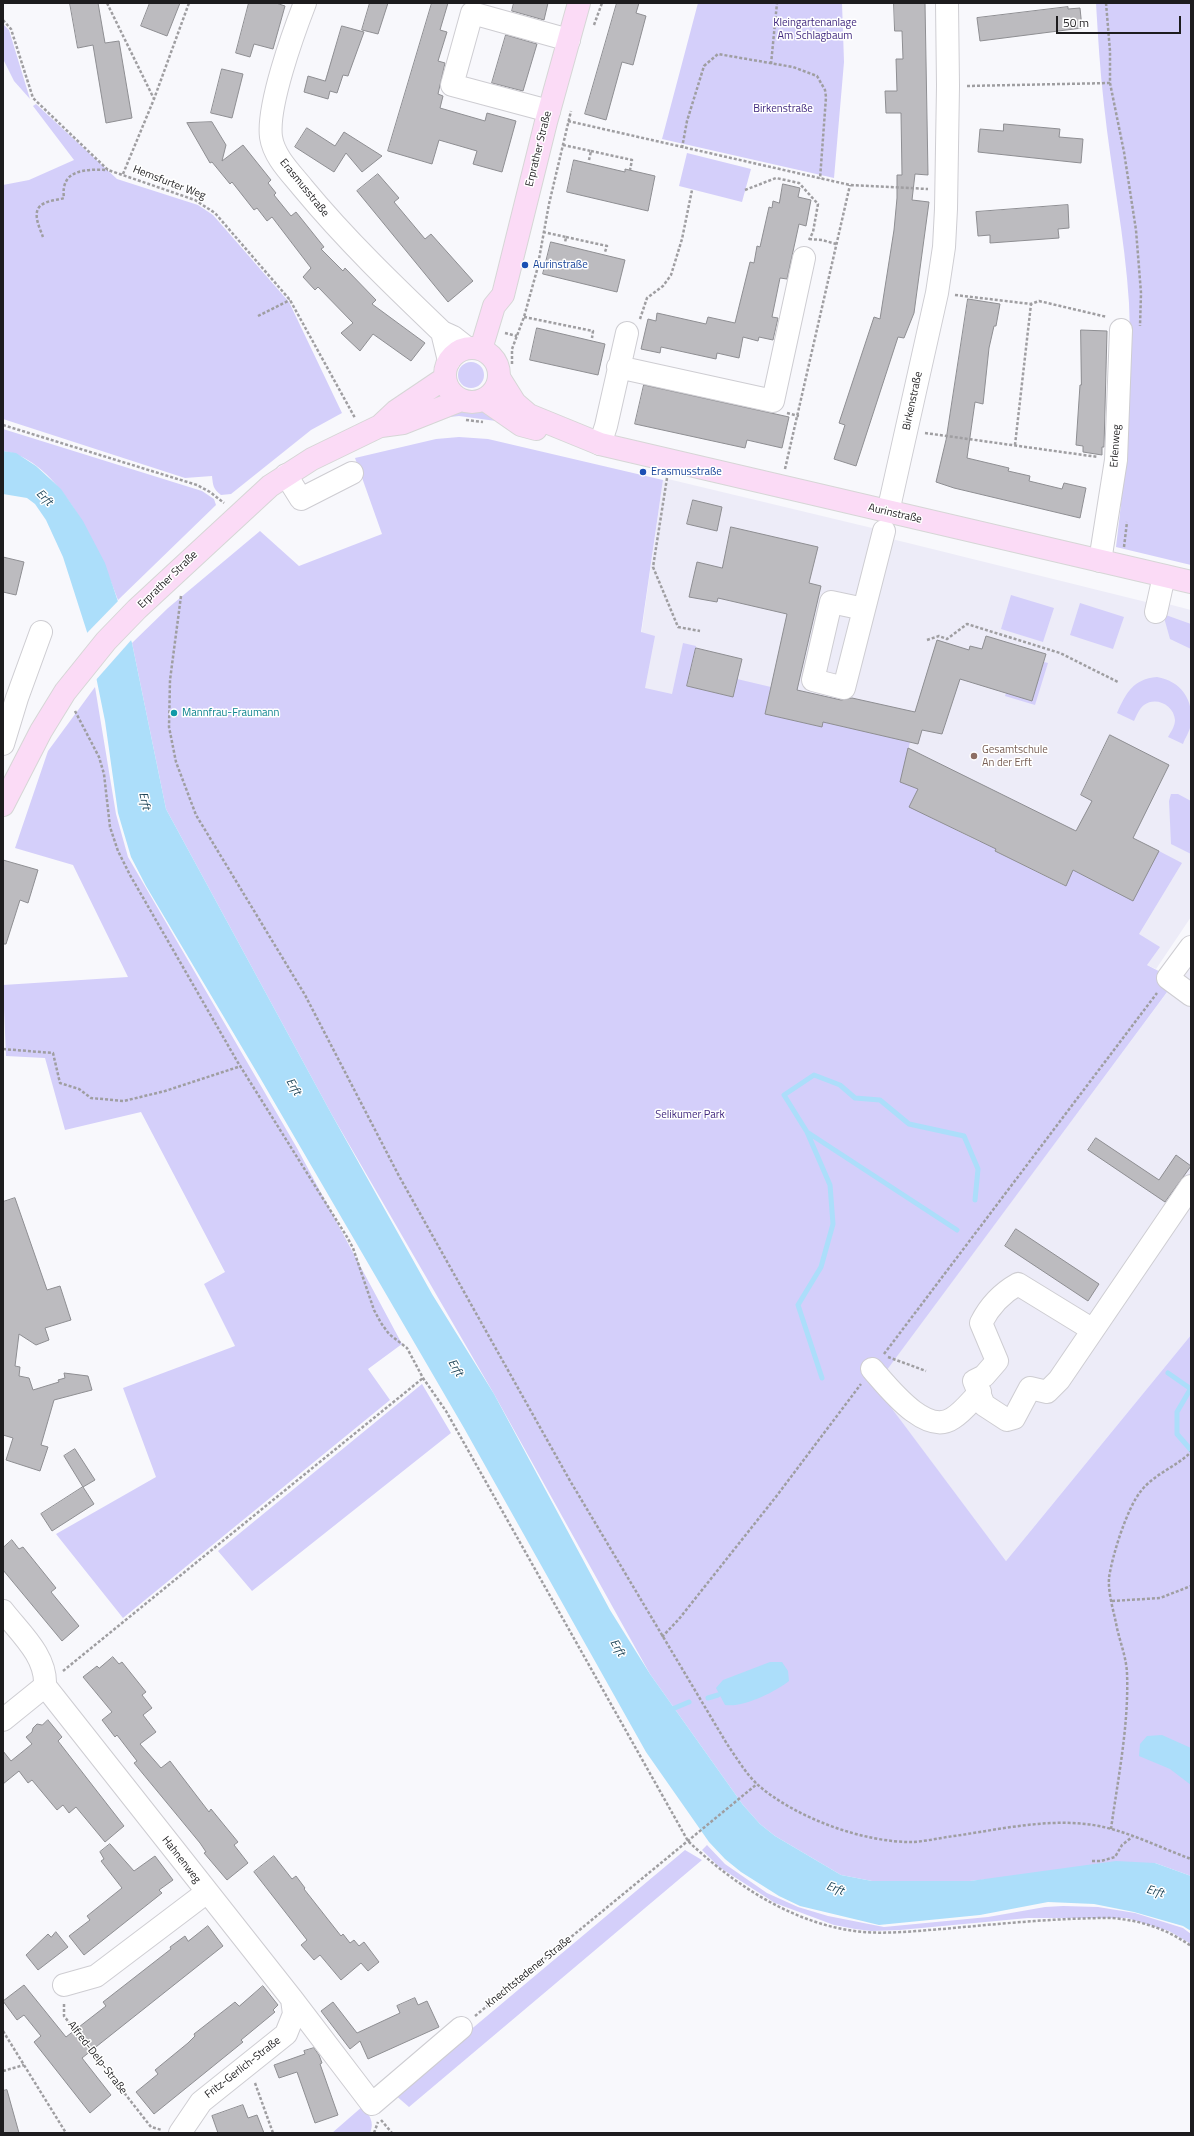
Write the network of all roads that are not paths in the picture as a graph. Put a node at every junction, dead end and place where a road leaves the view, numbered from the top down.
1 (305, 3) edge
2 (579, 3) edge
3 (947, 3) edge
4 (569, 40) junction
5 (548, 111) junction
6 (807, 248) road end
7 (1127, 324) road end
8 (442, 332) junction
9 (627, 333) road end
10 (491, 361) junction
11 (618, 368) junction
12 (447, 370) junction
13 (485, 400) junction
14 (461, 410) junction
15 (372, 430) junction
16 (593, 442) junction
17 (352, 473) dead end
18 (286, 475) junction
19 (886, 521) junction
20 (1100, 561) junction
21 (1164, 576) junction
22 (1191, 582) edge
23 (864, 609) dead end
24 (1156, 612) dead end
25 (41, 632) dead end
26 (3, 744) edge
27 (5, 792) edge
28 (1191, 947) edge
29 (1191, 995) edge
30 (1191, 1186) edge
31 (1094, 1330) junction
32 (878, 1362) road end
33 (980, 1392) junction
34 (3, 1611) edge
35 (45, 1686) junction
36 (3, 1720) edge
37 (207, 1892) junction
38 (64, 1985) road end
39 (292, 1999) junction
40 (461, 2028) road end
41 (174, 2132) edge

1 - 8 street, Erasmusstraße
2 - 4 main road, Erprather Straße
3 - 19 street, Birkenstraße
4 - 5 main road, Erprather Straße
4 - 5 street
5 - 10 main road, Erprather Straße
6 - 11 street
7 - 20 street, Erlenweg
8 - 10 street, Erasmusstraße
8 - 12 street
9 - 11 street
10 - 12 main road, Erprather Straße
10 - 13 main road, Erprather Straße
10 - 16 main road, Aurinstraße
11 - 16 street
12 - 14 main road
12 - 15 main road, Erprather Straße
13 - 14 main road, Erprather Straße
13 - 16 main road, Aurinstraße
14 - 15 main road, Erprather Straße
15 - 18 main road, Erprather Straße
16 - 19 main road, Aurinstraße
17 - 18 street
18 - 27 main road, Erprather Straße
19 - 20 main road, Aurinstraße
19 - 23 street, Birkenstraße
20 - 21 main road, Aurinstraße
21 - 22 main road, Aurinstraße
21 - 24 street
25 - 26 street
28 - 29 street
30 - 31 street
31 - 33 street
31 - 33 street
32 - 33 street
34 - 35 street
35 - 36 street
35 - 37 street, Hahnenweg
37 - 38 street
37 - 39 street, Hahnenweg
39 - 40 street, Hahnenweg
39 - 41 street, Fritz-Gerlich-Straße

